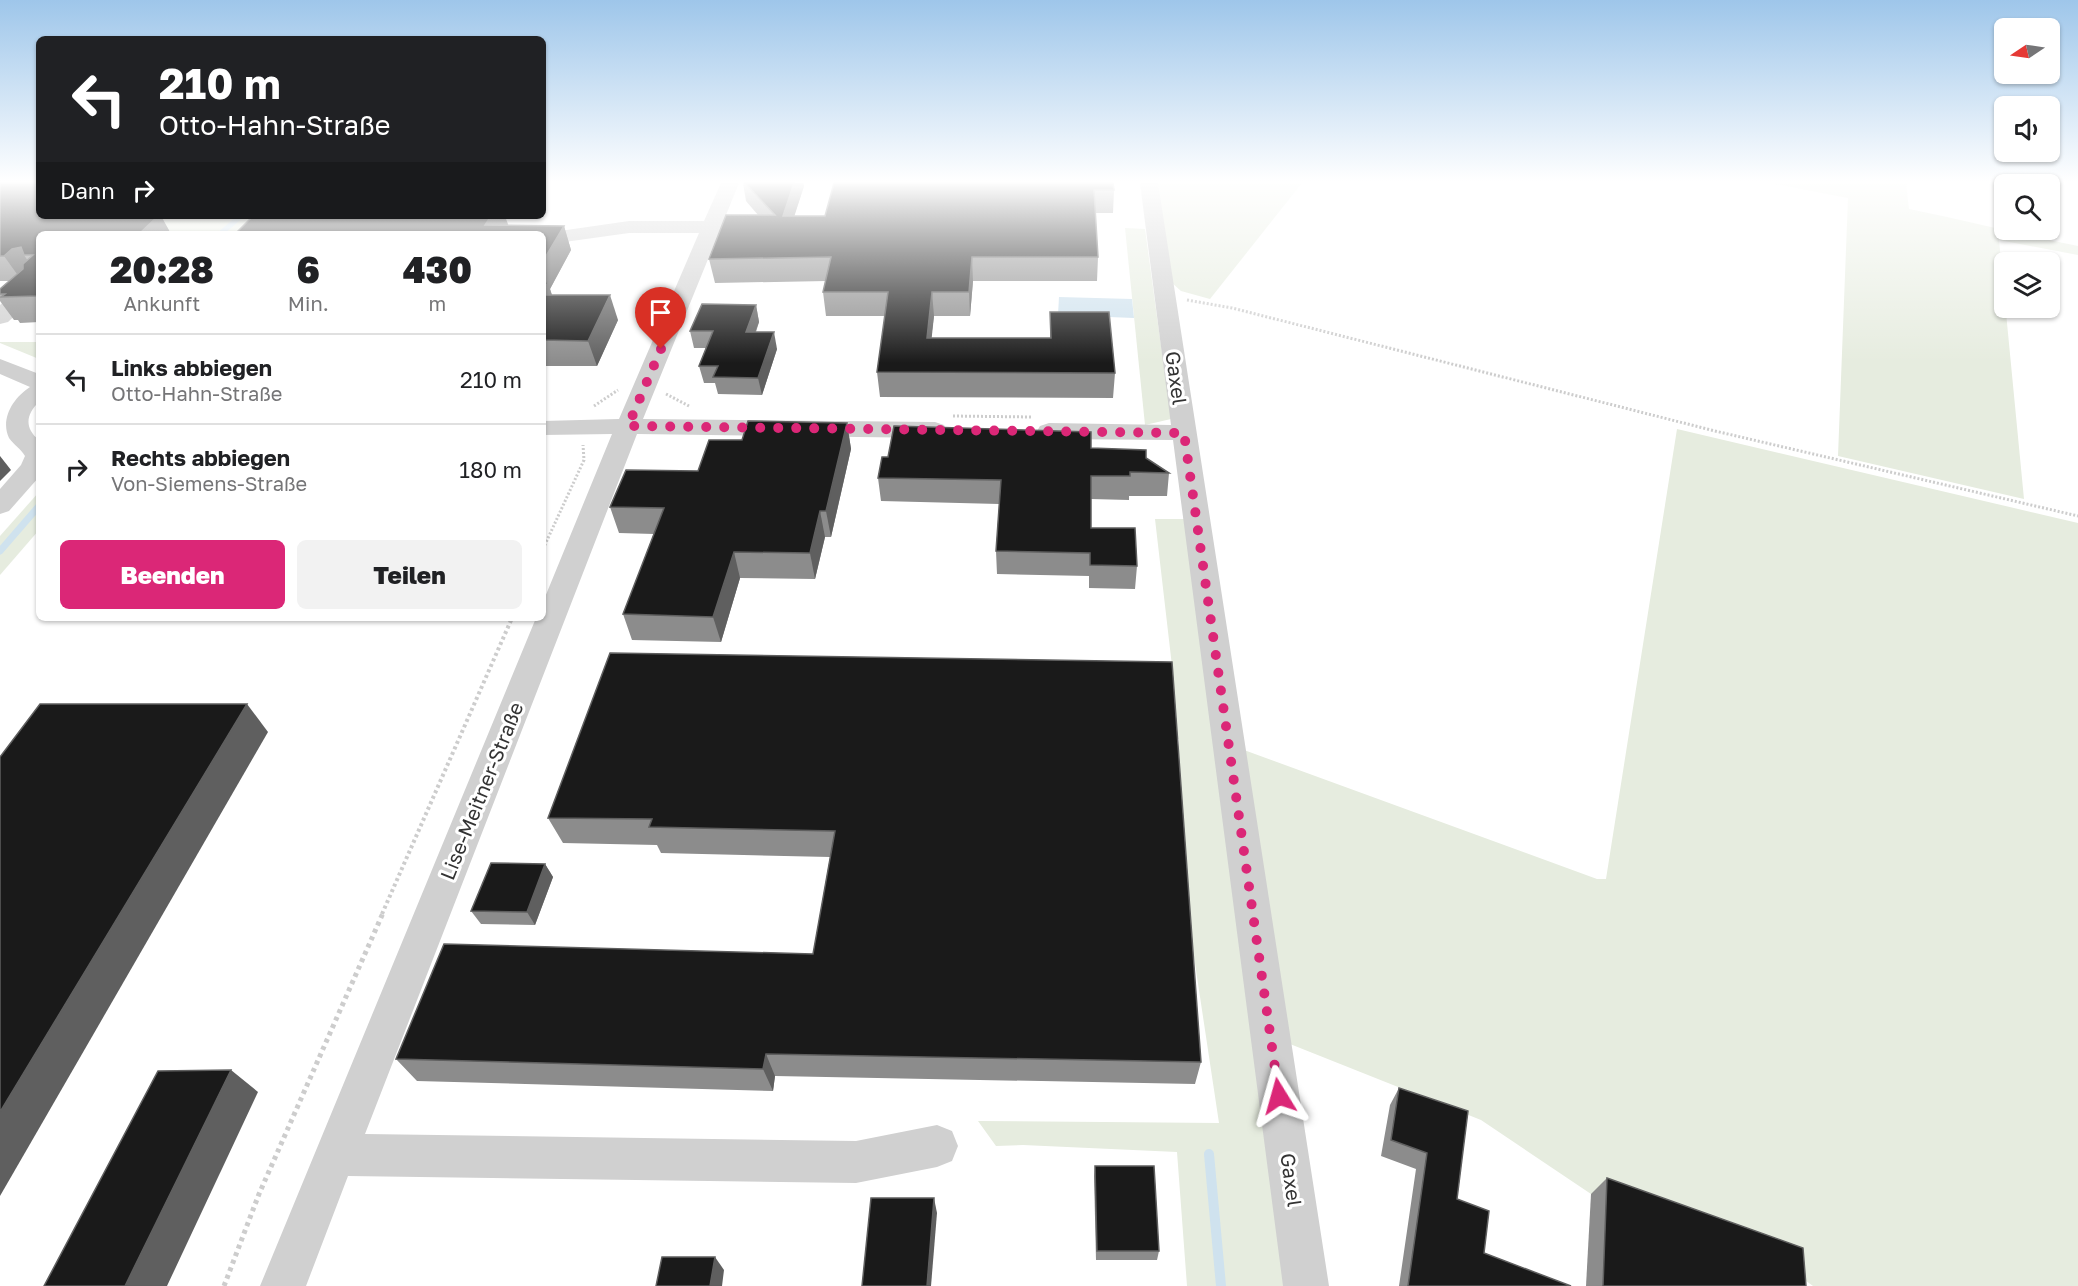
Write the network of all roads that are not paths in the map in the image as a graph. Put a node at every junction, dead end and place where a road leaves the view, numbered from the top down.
1 (705, 243) edge
2 (1157, 243) edge
3 (36, 284) edge
4 (0, 317) edge
5 (0, 366) edge
6 (36, 381) edge
7 (36, 394) edge
8 (628, 426) junction
9 (546, 428) edge
10 (960, 430) edge
11 (1031, 431) edge
12 (1184, 433) junction
13 (36, 452) edge
14 (36, 461) edge
15 (0, 505) edge
16 (938, 1146) dead end
17 (335, 1155) junction
18 (283, 1286) edge
19 (1306, 1286) edge

1 - 8 street, Lise-Meitner-Straße
2 - 12 street, Gaxel
3 - 4 street
5 - 6 street
7 - 13 street
8 - 9 street
8 - 10 street
8 - 17 street, Lise-Meitner-Straße
11 - 12 street
12 - 19 street, Gaxel
14 - 15 street
16 - 17 street
17 - 18 street, Lise-Meitner-Straße

